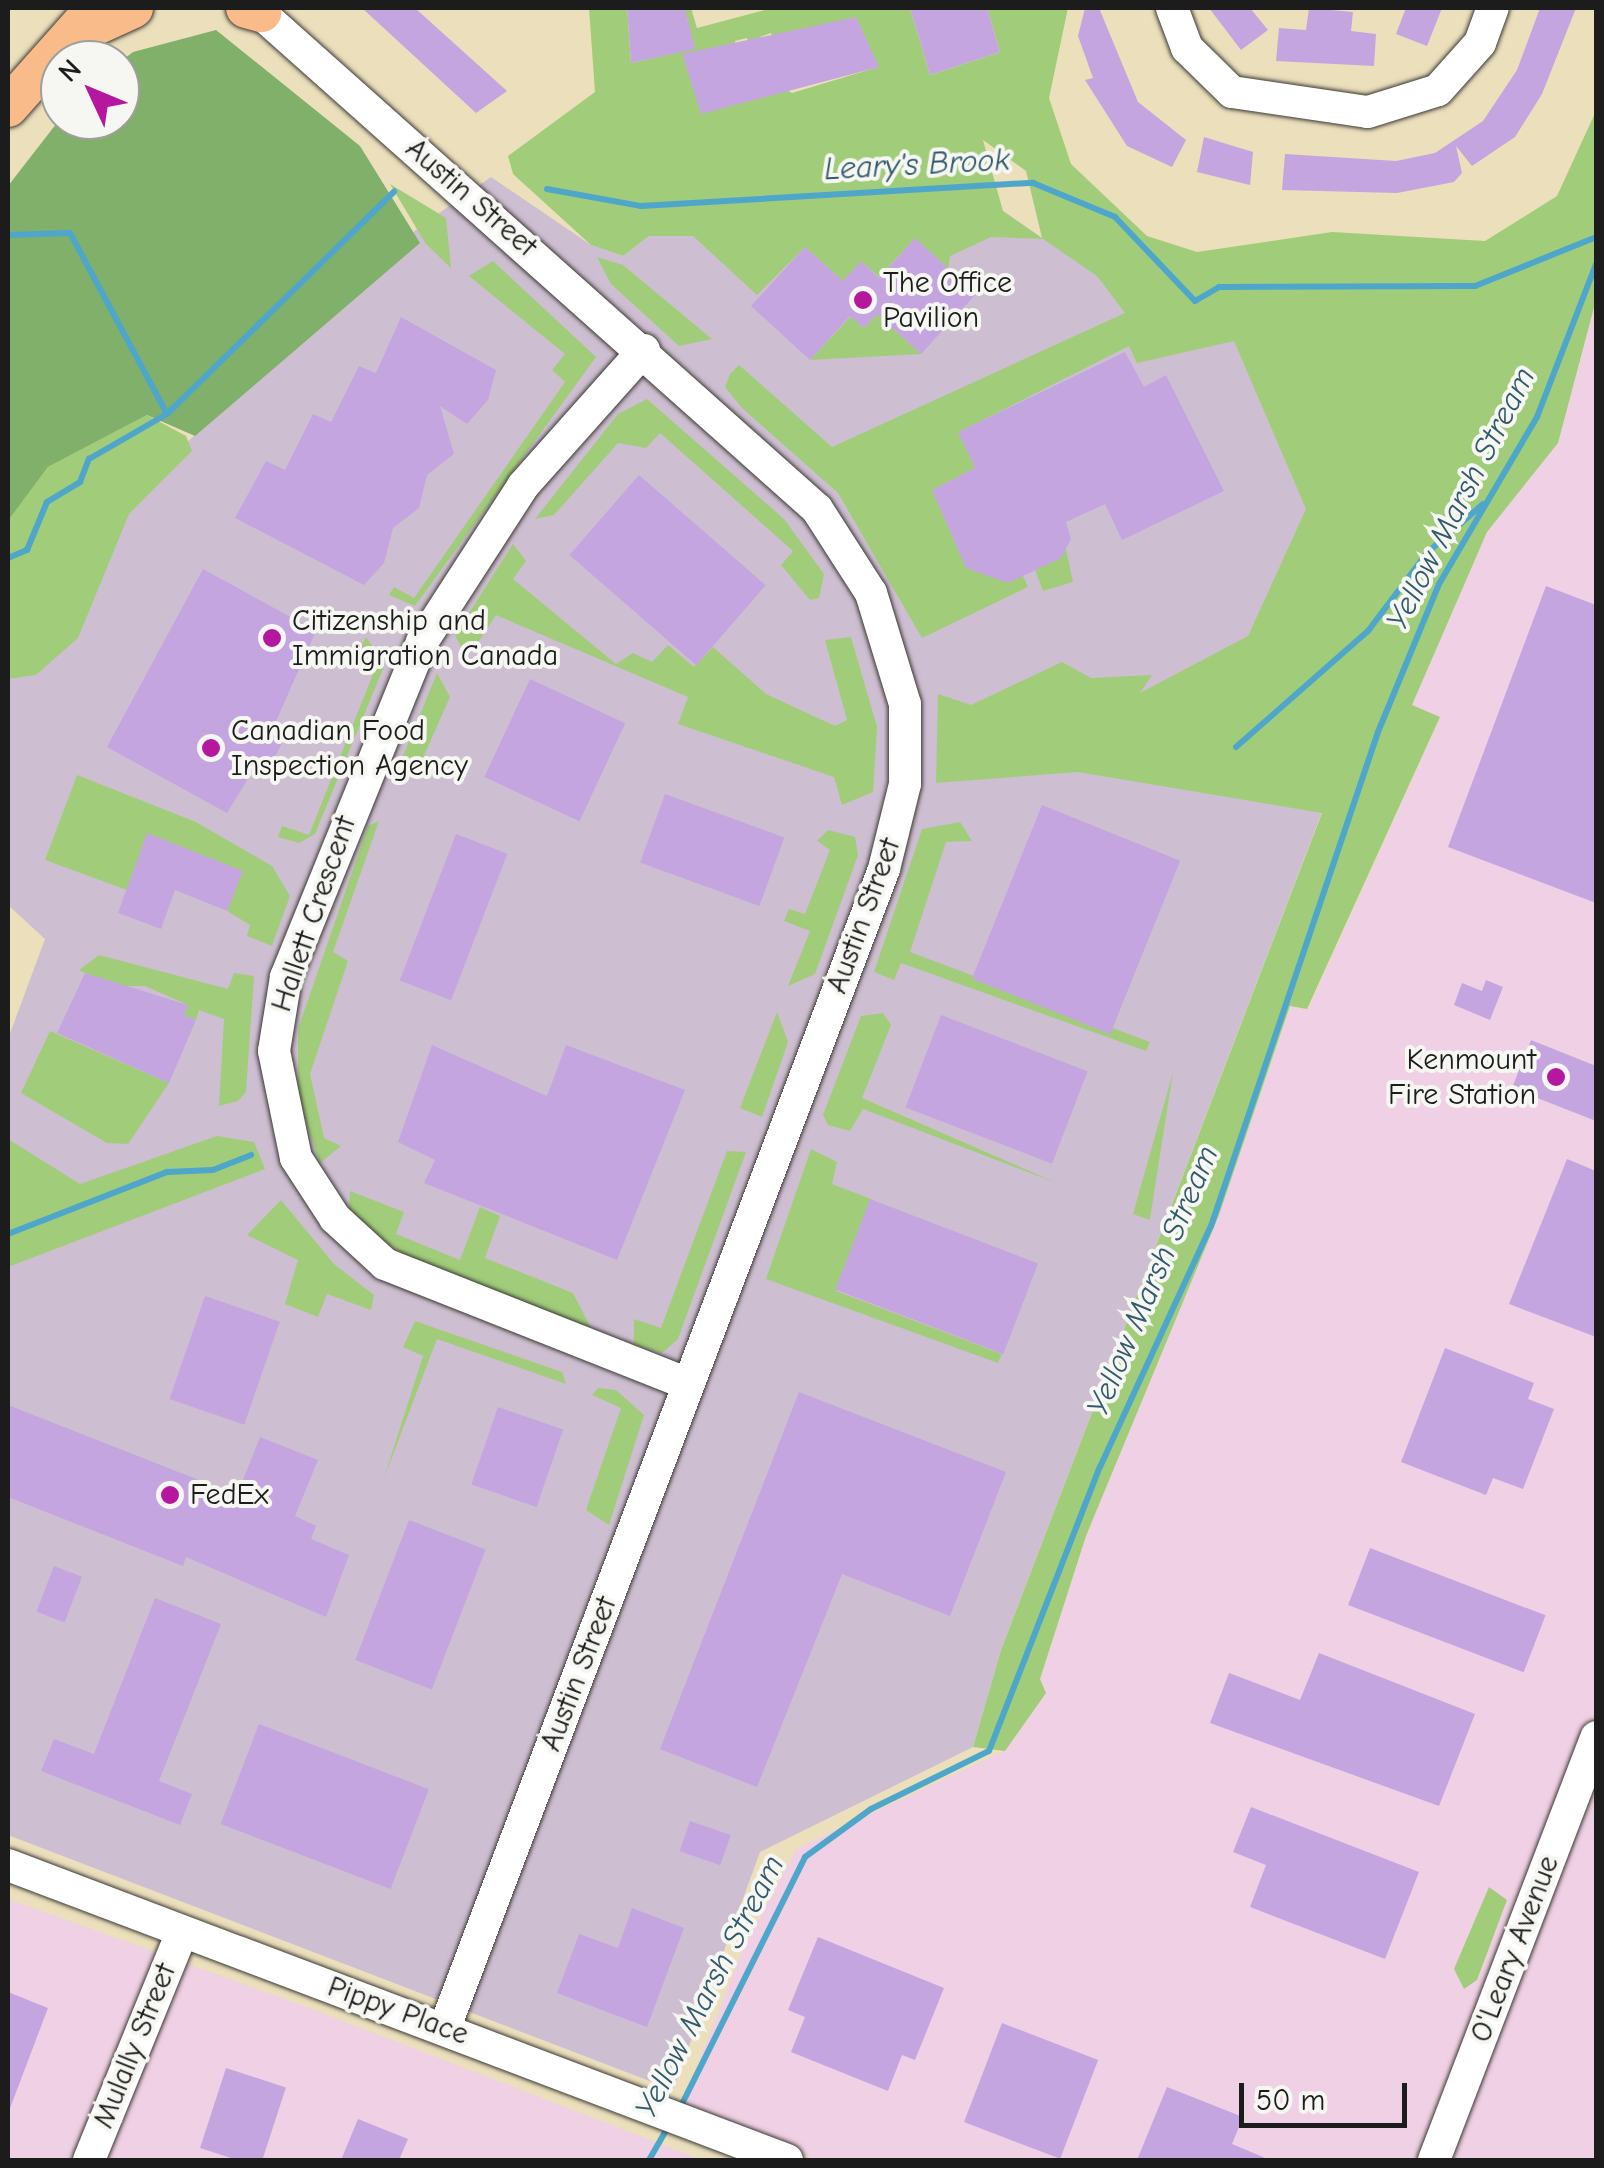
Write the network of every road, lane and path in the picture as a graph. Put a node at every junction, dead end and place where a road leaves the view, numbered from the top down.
1 (133, 8) edge
2 (1172, 8) edge
3 (1493, 8) edge
4 (256, 9) edge
5 (84, 17) edge
6 (8, 106) edge
7 (644, 350) junction
8 (688, 1384) junction
9 (1596, 1737) edge
10 (8, 1865) edge
11 (182, 1932) junction
12 (445, 2027) junction
13 (89, 2160) edge
14 (787, 2160) edge
15 (1434, 2160) edge

1 - 5 main road
2 - 3 street
4 - 7 street, Austin Street
5 - 6 main road
7 - 8 street, Austin Street
7 - 8 street, Hallett Crescent
8 - 12 street, Austin Street
9 - 15 street, O'Leary Avenue
10 - 11 street, Pippy Place
11 - 12 street, Pippy Place
11 - 13 street, Mulally Street
12 - 14 street, Pippy Place

